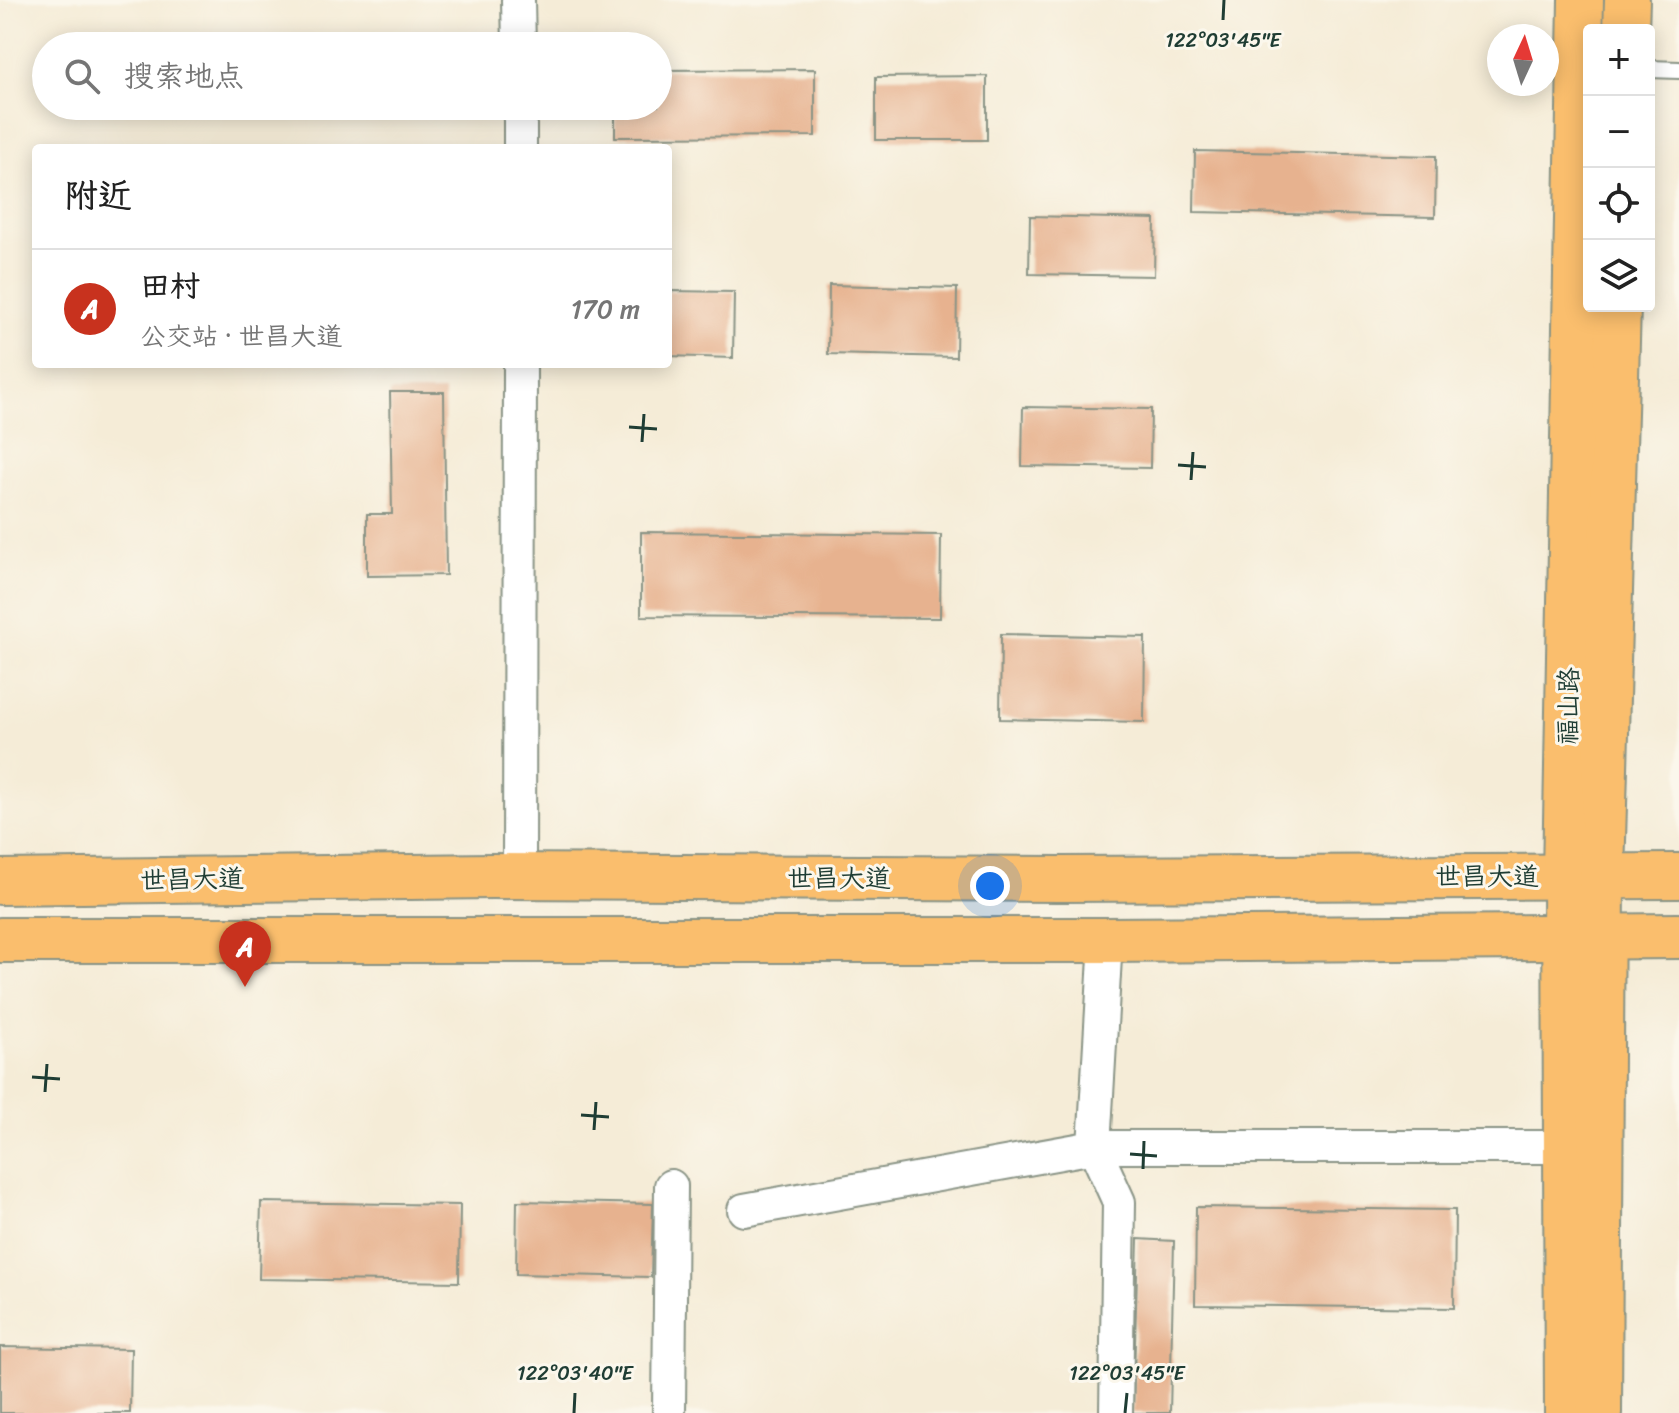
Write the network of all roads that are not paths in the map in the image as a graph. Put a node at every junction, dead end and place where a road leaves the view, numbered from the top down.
1 (518, 0) edge
2 (1581, 0) edge
3 (1627, 0) edge
4 (1626, 24) edge
5 (519, 32) edge
6 (1583, 33) edge
7 (1655, 69) edge
8 (1679, 70) edge
9 (1585, 96) edge
10 (520, 120) edge
11 (520, 144) edge
12 (1618, 312) edge
13 (520, 368) edge
14 (1583, 876) junction
15 (1679, 876) edge
16 (519, 877) junction
17 (0, 882) edge
18 (1584, 935) junction
19 (1679, 936) edge
20 (0, 940) edge
21 (1106, 940) junction
22 (1094, 1147) junction
23 (1584, 1147) junction
24 (671, 1186) dead end
25 (744, 1210) dead end
26 (669, 1413) edge
27 (1116, 1413) edge
28 (1567, 1413) edge
29 (1599, 1413) edge

1 - 5 street
2 - 6 main road, 福山路
3 - 4 main road
7 - 8 lane
9 - 14 main road, 福山路
10 - 11 street
12 - 14 main road
13 - 16 street
14 - 15 main road, 世昌大道
14 - 16 main road, 世昌大道
14 - 18 main road
16 - 17 main road, 世昌大道
18 - 19 main road
18 - 21 main road
18 - 23 main road
20 - 21 main road
21 - 22 street
22 - 23 street
22 - 25 street
22 - 27 street
23 - 28 main road
23 - 29 main road
24 - 26 street

